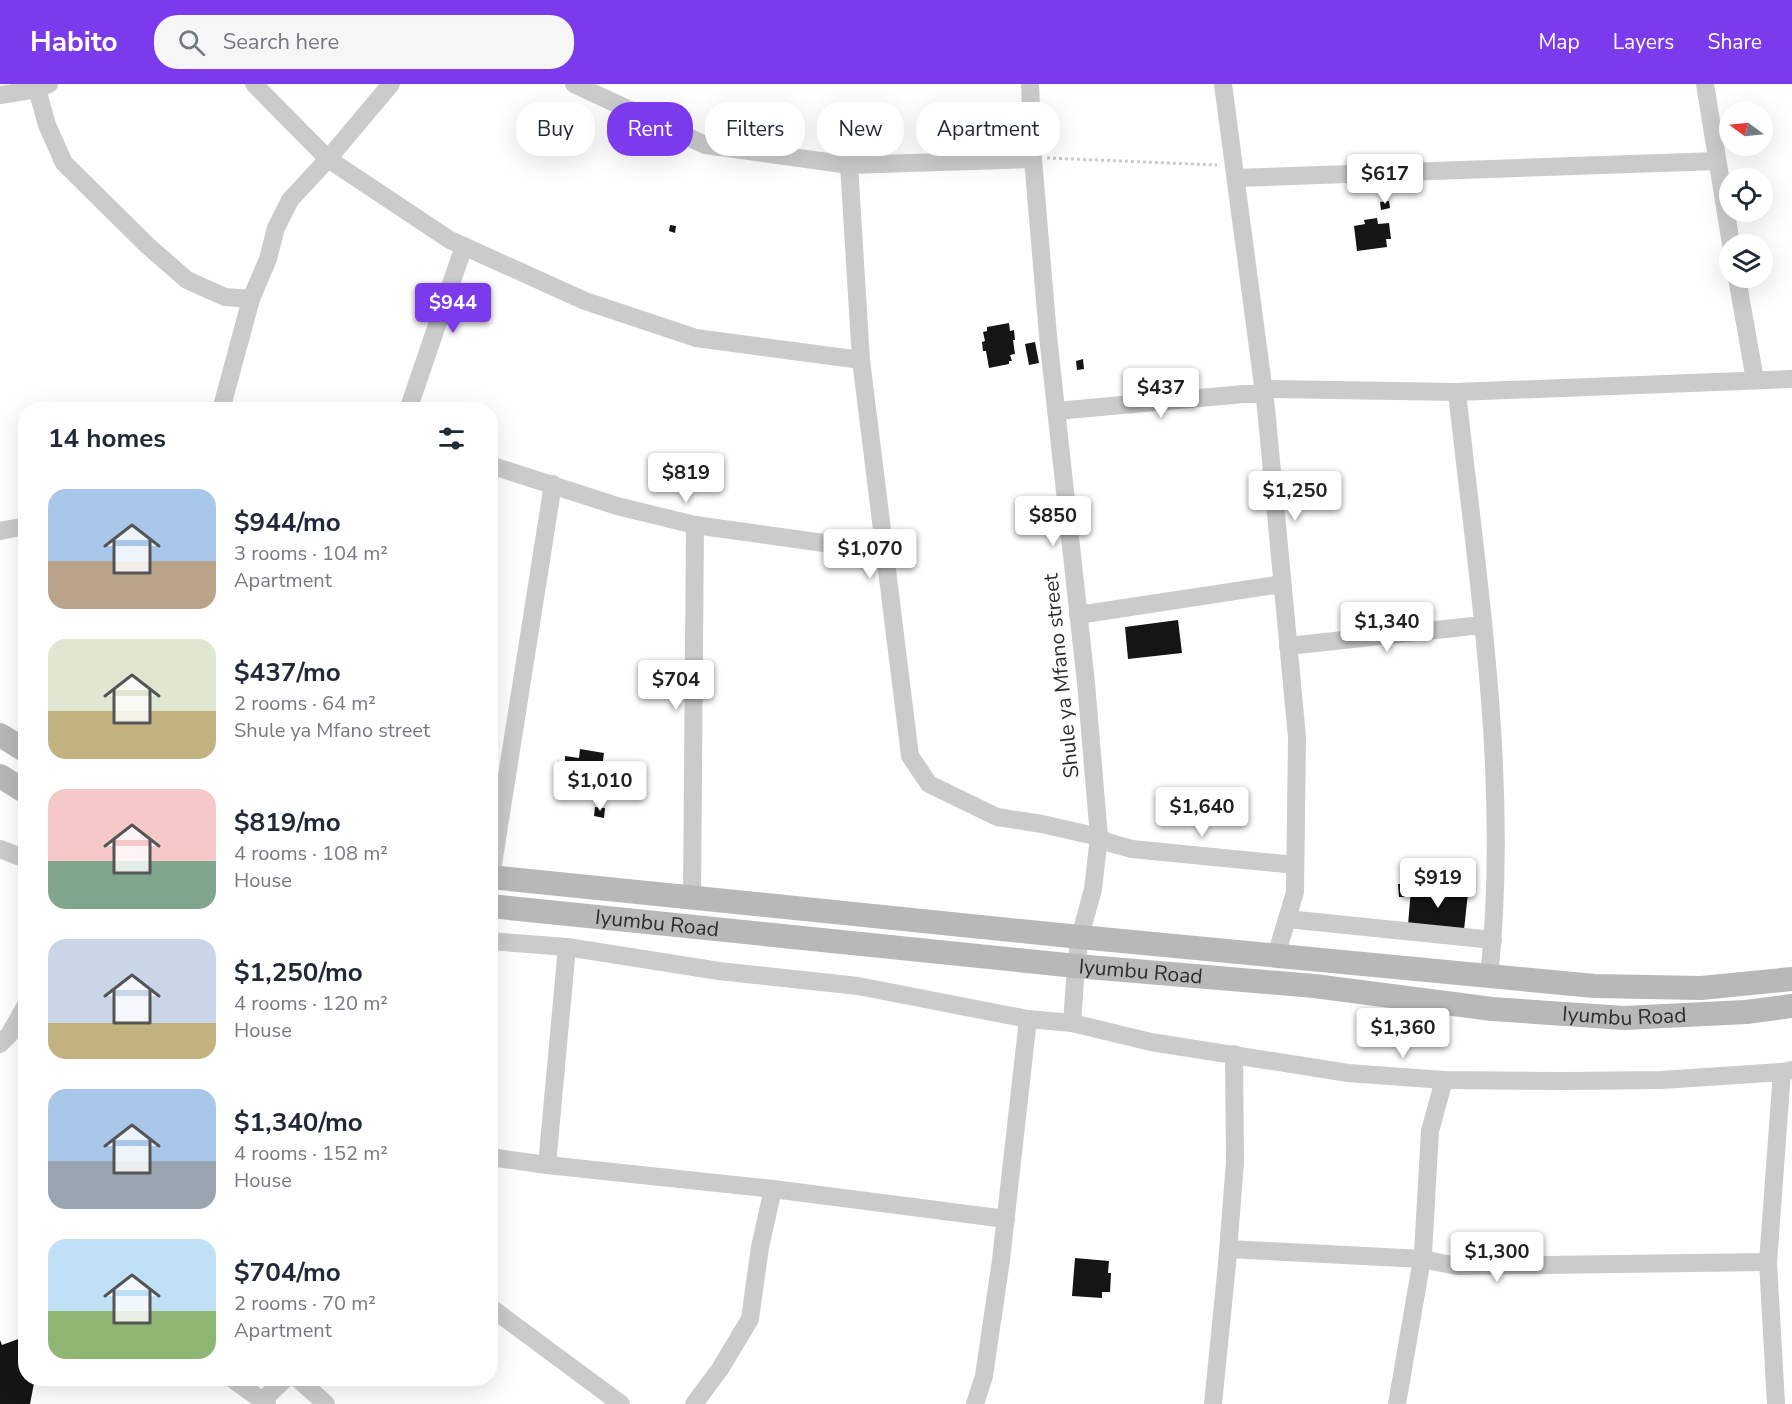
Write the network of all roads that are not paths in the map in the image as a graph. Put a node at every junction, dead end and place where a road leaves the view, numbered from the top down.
1 (254, 84) edge
2 (391, 84) edge
3 (574, 84) edge
4 (1030, 84) edge
5 (1223, 84) edge
6 (1705, 84) edge
7 (43, 87) edge
8 (0, 95) edge
9 (328, 159) junction
10 (1034, 159) junction
11 (1717, 161) junction
12 (849, 165) junction
13 (1236, 178) junction
14 (1729, 234) edge
15 (464, 246) junction
16 (1739, 288) edge
17 (251, 299) junction
18 (861, 360) junction
19 (1792, 379) edge
20 (1755, 380) junction
21 (1264, 392) junction
22 (1457, 392) junction
23 (223, 402) edge
24 (411, 402) edge
25 (1056, 411) junction
26 (498, 467) edge
27 (553, 484) junction
28 (695, 525) junction
29 (18, 528) edge
30 (0, 531) edge
31 (883, 540) junction
32 (1282, 584) junction
33 (1078, 615) junction
34 (1482, 625) junction
35 (1288, 646) junction
36 (0, 735) edge
37 (18, 746) edge
38 (0, 776) edge
39 (18, 787) edge
40 (498, 833) edge
41 (1099, 837) junction
42 (0, 849) edge
43 (18, 856) edge
44 (1295, 865) junction
45 (498, 878) edge
46 (692, 897) junction
47 (498, 907) edge
48 (1287, 919) junction
49 (1080, 937) junction
50 (1493, 940) junction
51 (498, 942) edge
52 (567, 947) junction
53 (1276, 956) junction
54 (1076, 966) junction
55 (1489, 977) junction
56 (1792, 979) edge
57 (1792, 1006) edge
58 (18, 1019) edge
59 (1028, 1019) junction
60 (1072, 1023) junction
61 (0, 1044) edge
62 (1234, 1054) junction
63 (1787, 1071) edge
64 (1444, 1080) junction
65 (498, 1158) edge
66 (547, 1165) junction
67 (773, 1189) junction
68 (1006, 1218) junction
69 (1228, 1249) junction
70 (1422, 1259) junction
71 (1768, 1262) junction
72 (498, 1313) edge
73 (242, 1386) edge
74 (279, 1386) edge
75 (306, 1386) edge
76 (264, 1402) edge
77 (326, 1404) edge
78 (621, 1404) edge
79 (694, 1404) edge
80 (975, 1404) edge
81 (1213, 1404) edge
82 (1397, 1404) edge
83 (1776, 1404) edge

1 - 9 street
2 - 9 street
3 - 12 street
4 - 10 street, Shule ya Mfano street
5 - 13 street
6 - 11 street
7 - 8 street
7 - 17 street
9 - 15 street
9 - 17 street
10 - 12 street
10 - 25 street, Shule ya Mfano street
11 - 13 street
11 - 14 street
12 - 18 street
13 - 21 street
15 - 18 street
15 - 24 street
16 - 20 street
17 - 23 street
18 - 31 street
19 - 20 street
20 - 22 street
21 - 22 street
21 - 25 street
21 - 32 street
22 - 34 street
25 - 33 street, Shule ya Mfano street
26 - 27 street
27 - 28 street
27 - 40 street
28 - 31 street
28 - 46 street
29 - 30 street
31 - 41 street
32 - 33 street
32 - 35 street
33 - 41 street, Shule ya Mfano street
34 - 35 street
34 - 50 street
35 - 44 street
36 - 37 main road
38 - 39 main road
41 - 44 street
41 - 49 street, Shule ya Mfano street
42 - 43 street
44 - 48 street
45 - 46 main road, Iyumbu Road
46 - 49 main road, Iyumbu Road
47 - 54 main road, Iyumbu Road
48 - 50 street
48 - 53 street
49 - 53 main road, Iyumbu Road
49 - 54 street, Shule ya Mfano street
50 - 55 street
51 - 52 street
52 - 59 street
52 - 66 street
53 - 55 main road, Iyumbu Road
54 - 57 main road, Iyumbu Road
54 - 60 street, Shule ya Mfano street
55 - 56 main road, Iyumbu Road
58 - 61 street
59 - 60 street
59 - 68 street
60 - 62 street
62 - 64 street
62 - 69 street
63 - 64 street
63 - 71 street
64 - 70 street
65 - 66 street
66 - 67 street
67 - 68 street
67 - 79 street
68 - 80 street
69 - 70 street
69 - 81 street
70 - 71 street
70 - 82 street
71 - 83 street
72 - 78 street
73 - 76 street
74 - 76 street
75 - 77 street

